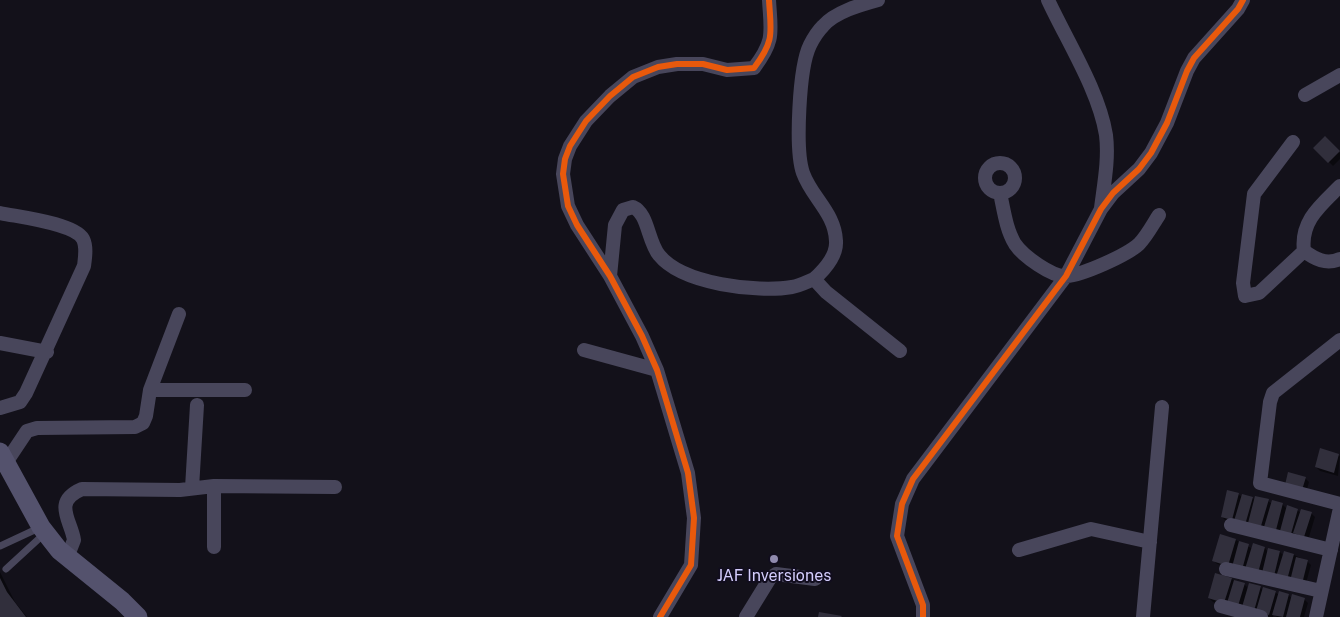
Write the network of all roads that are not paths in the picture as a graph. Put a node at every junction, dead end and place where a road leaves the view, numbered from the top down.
1 (769, 0) edge
2 (878, 0) edge
3 (1048, 0) edge
4 (1243, 0) edge
5 (1340, 75) edge
6 (1305, 95) dead end
7 (1293, 142) dead end
8 (1340, 186) edge
9 (1000, 193) dead end
10 (1101, 209) junction
11 (0, 213) edge
12 (1159, 215) dead end
13 (1304, 251) junction
14 (1340, 259) edge
15 (610, 276) junction
16 (1066, 276) junction
17 (814, 279) junction
18 (179, 314) dead end
19 (1340, 340) edge
20 (0, 343) edge
21 (584, 350) dead end
22 (47, 352) junction
23 (900, 352) dead end
24 (657, 370) junction
25 (150, 390) junction
26 (245, 390) dead end
27 (26, 393) junction
28 (0, 400) edge
29 (197, 406) dead end
30 (1162, 407) dead end
31 (0, 408) edge
32 (3, 457) edge
33 (214, 486) junction
34 (335, 487) dead end
35 (192, 488) junction
36 (1340, 504) edge
37 (1340, 508) edge
38 (1231, 525) dead end
39 (43, 530) junction
40 (1150, 542) junction
41 (0, 546) edge
42 (214, 547) dead end
43 (1019, 550) dead end
44 (1331, 550) junction
45 (67, 558) junction
46 (6, 569) dead end
47 (1226, 569) dead end
48 (816, 579) dead end
49 (1321, 591) junction
50 (1221, 606) dead end
51 (138, 617) edge
52 (660, 617) edge
53 (746, 617) edge
54 (923, 617) edge
55 (1142, 617) edge
56 (1261, 617) edge
57 (1316, 617) edge

1 - 15 street
2 - 17 street
3 - 10 street
4 - 10 street
5 - 6 street
7 - 13 street
8 - 13 street
9 - 16 street
10 - 16 street
11 - 22 street
12 - 16 street
13 - 14 street
15 - 17 street
15 - 24 street
16 - 54 street
17 - 23 street
18 - 25 street
19 - 36 street
20 - 22 street
21 - 24 street
22 - 27 street
24 - 52 street
25 - 26 street
25 - 32 street
27 - 28 street
27 - 31 street
29 - 35 street
30 - 40 street
32 - 39 main road
33 - 34 street
33 - 35 street
33 - 42 street
35 - 45 street
37 - 44 street
38 - 44 street
39 - 41 lane
39 - 45 main road
39 - 46 lane
40 - 43 street
40 - 55 street
44 - 49 street
45 - 51 main road
47 - 49 street
48 - 53 street
49 - 57 street
50 - 56 street

